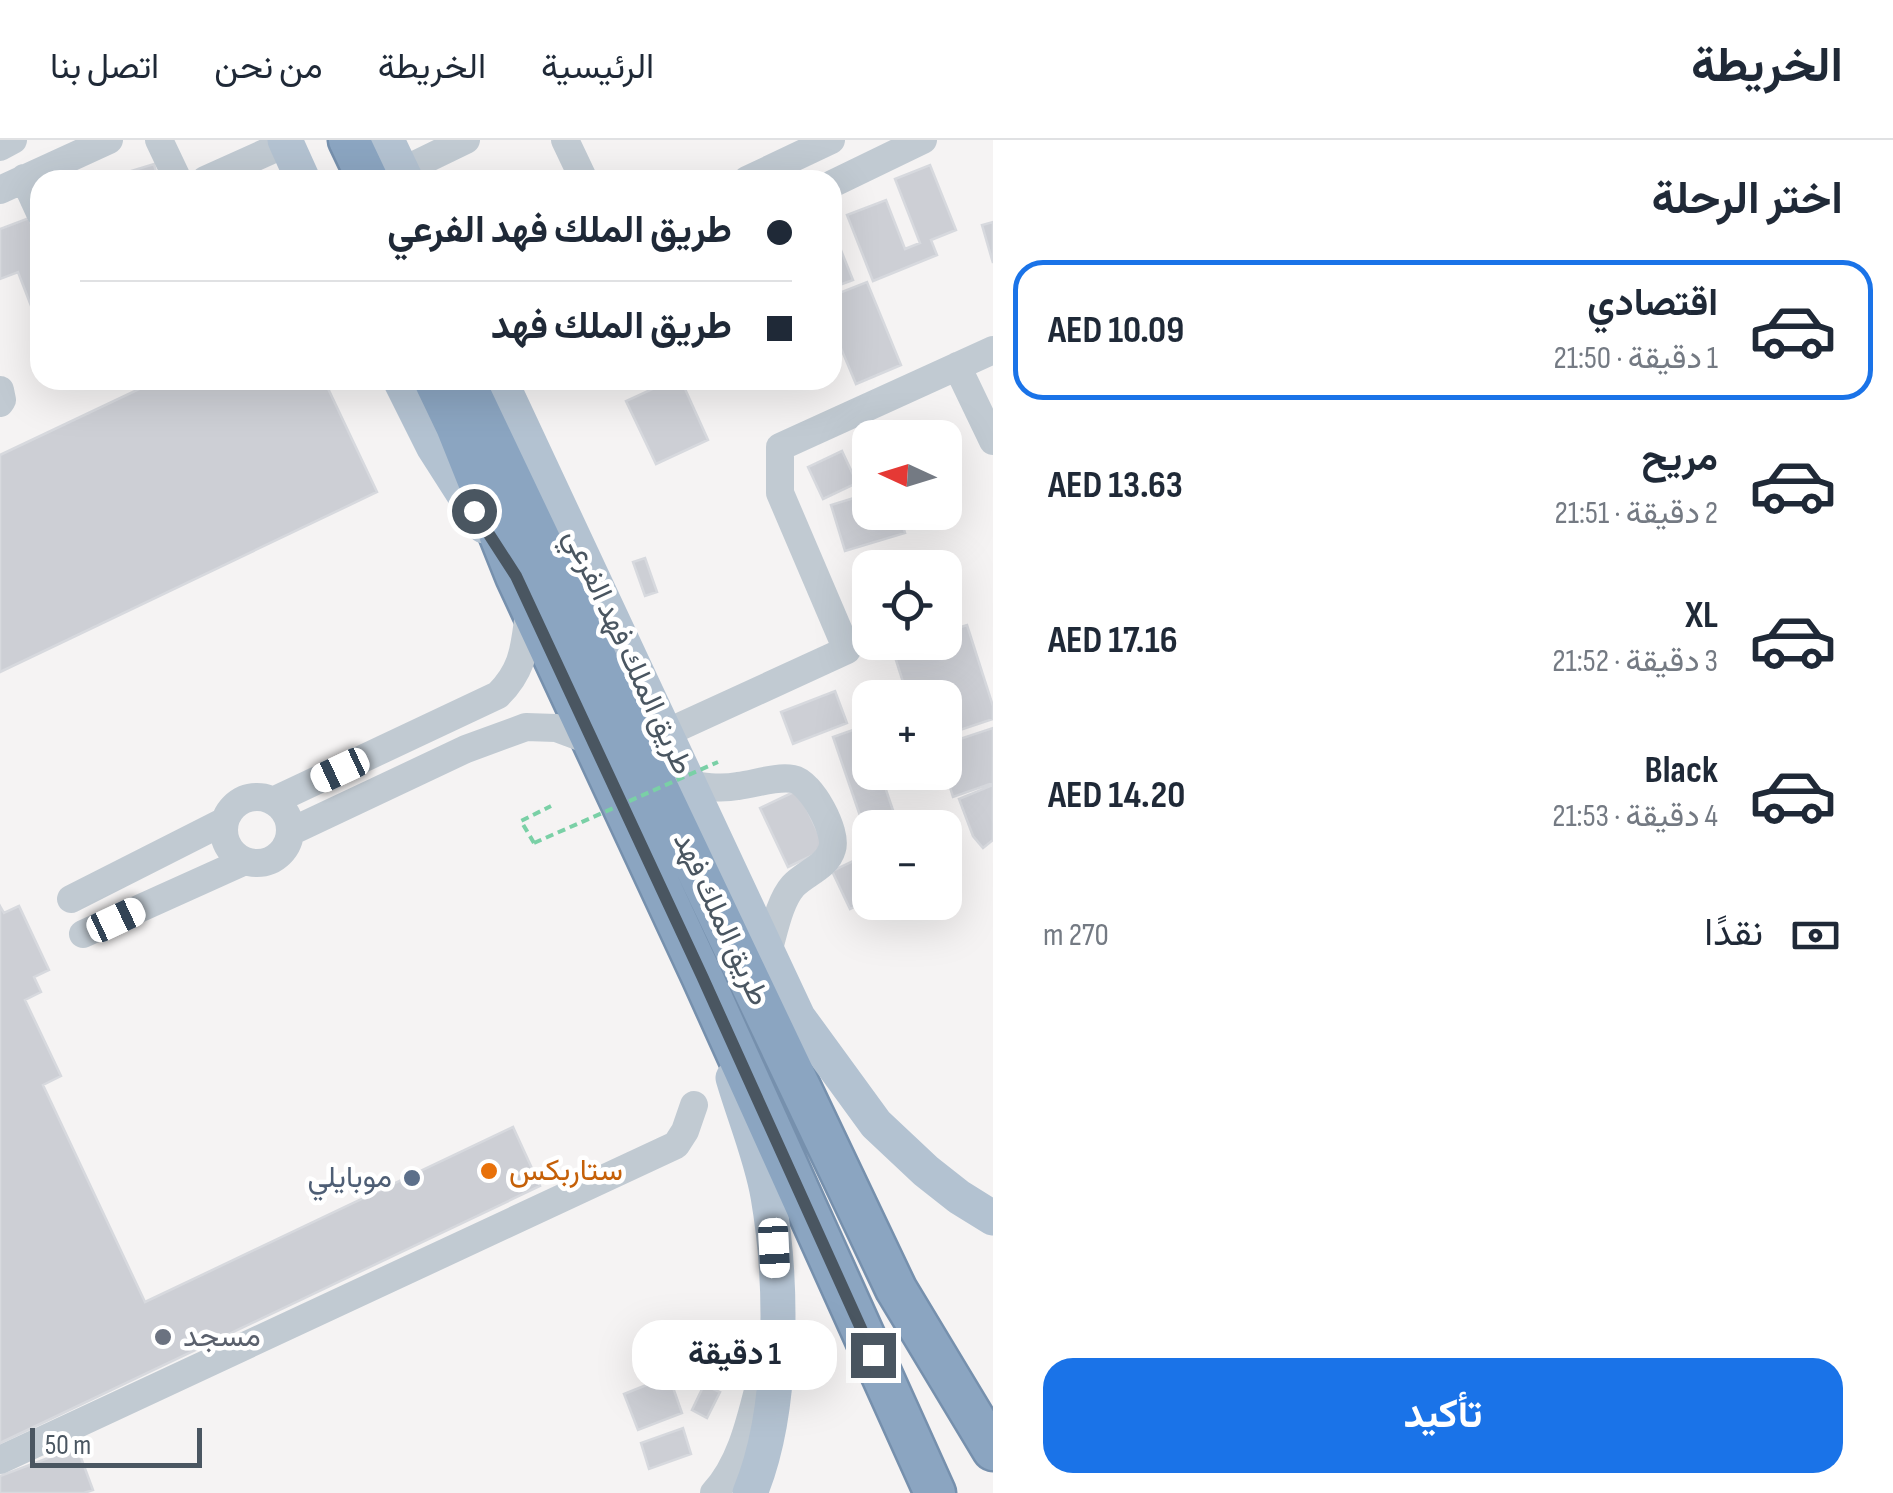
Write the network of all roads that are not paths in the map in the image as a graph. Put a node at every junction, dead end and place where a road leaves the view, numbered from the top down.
1 (13, 140) edge
2 (109, 140) edge
3 (160, 140) edge
4 (349, 140) edge
5 (466, 140) edge
6 (564, 140) edge
7 (832, 140) edge
8 (924, 140) edge
9 (297, 141) edge
10 (0, 147) edge
11 (391, 168) edge
12 (43, 170) edge
13 (174, 170) edge
14 (228, 170) edge
15 (301, 170) edge
16 (328, 170) edge
17 (579, 170) edge
18 (768, 170) edge
19 (842, 179) edge
20 (12, 184) edge
21 (30, 203) edge
22 (993, 350) edge
23 (957, 366) junction
24 (0, 390) edge
25 (405, 390) edge
26 (439, 390) edge
27 (469, 390) edge
28 (505, 390) edge
29 (0, 402) edge
30 (993, 440) edge
31 (523, 592) junction
32 (666, 733) junction
33 (591, 741) junction
34 (691, 785) junction
35 (273, 801) junction
36 (226, 821) junction
37 (290, 832) junction
38 (245, 861) junction
39 (71, 899) dead end
40 (83, 934) dead end
41 (768, 952) junction
42 (702, 976) junction
43 (798, 1017) junction
44 (694, 1104) dead end
45 (959, 1197) junction
46 (993, 1209) edge
47 (993, 1218) edge
48 (778, 1316) junction
49 (993, 1408) edge
50 (993, 1450) edge
51 (0, 1460) edge
52 (714, 1493) edge
53 (750, 1493) edge
54 (935, 1493) edge

1 - 10 street
2 - 12 street
3 - 13 street
4 - 11 highway
5 - 11 street
6 - 17 street
7 - 18 street
8 - 19 street
9 - 14 street
9 - 15 main road
9 - 16 highway
20 - 21 street
22 - 23 street
23 - 30 street
23 - 32 street
24 - 29 street
25 - 31 main road
26 - 31 highway, طريق الملك فهد
27 - 50 highway, طريق الملك فهد
28 - 32 main road, طريق الملك فهد الفرعي
31 - 33 highway, طريق الملك فهد
31 - 35 street
32 - 34 main road, طريق الملك فهد الفرعي
33 - 37 street
33 - 42 highway, طريق الملك فهد
34 - 41 main road, طريق الملك فهد الفرعي
34 - 41 street
35 - 36 street
35 - 37 street
36 - 38 street
36 - 39 street
37 - 38 street
38 - 40 street
41 - 43 main road, طريق الملك فهد الفرعي
42 - 48 main road
42 - 54 highway, طريق الملك فهد
43 - 45 main road
43 - 49 highway, طريق الملك فهد الفرعي
44 - 51 street
45 - 46 street
45 - 47 main road
48 - 52 street
48 - 53 main road

